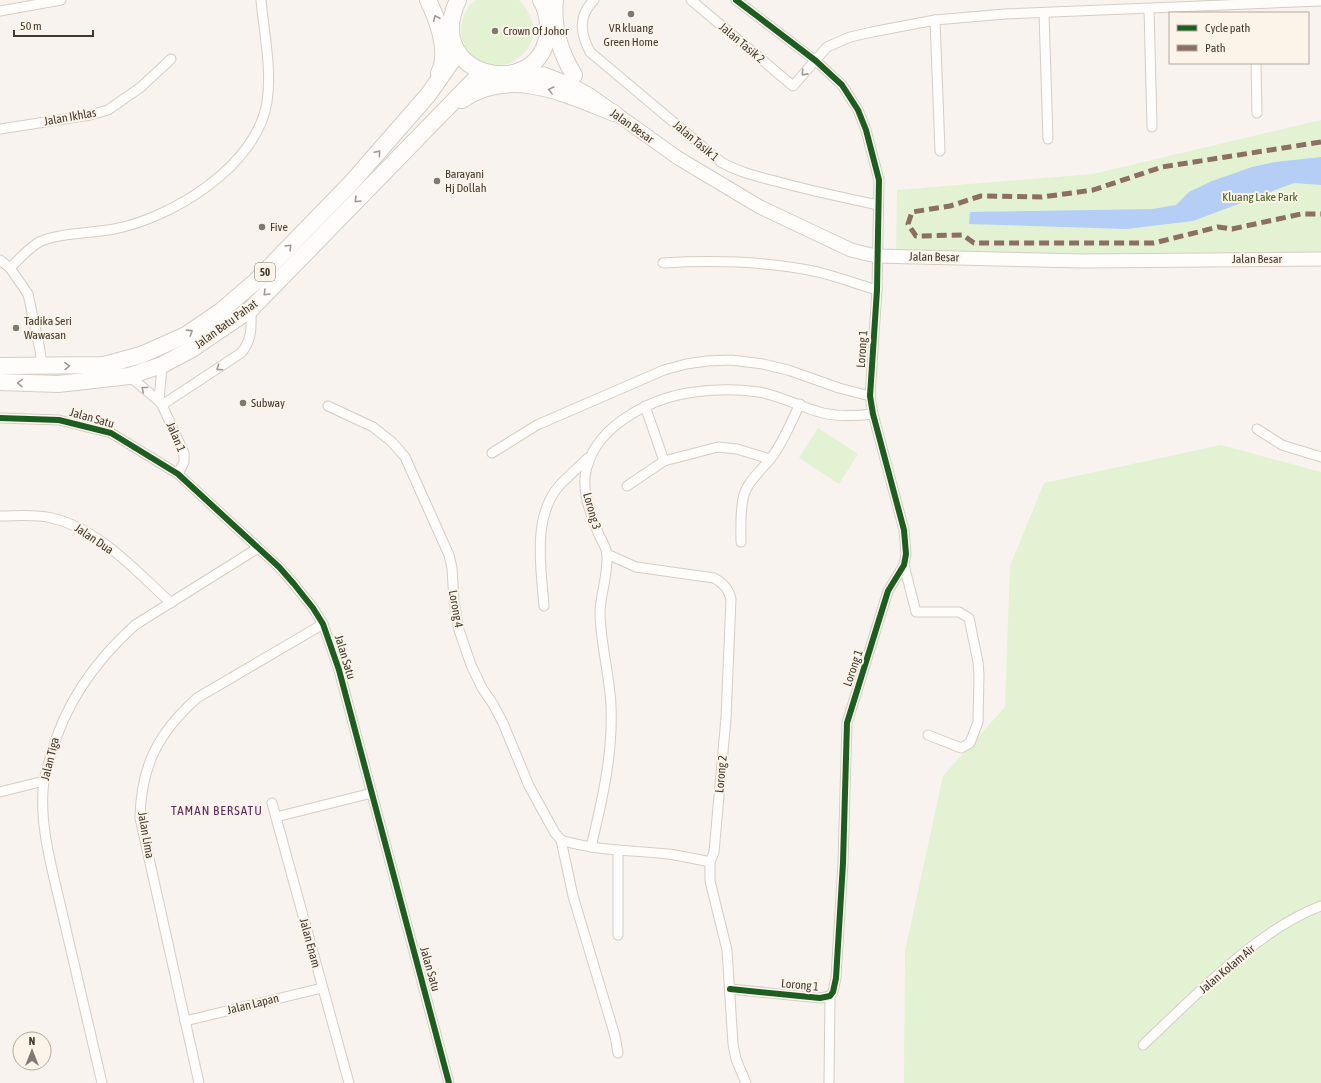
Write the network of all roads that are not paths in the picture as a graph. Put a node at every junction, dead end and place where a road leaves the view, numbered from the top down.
1 (61, 0) edge
2 (261, 0) edge
3 (428, 0) edge
4 (458, 0) edge
5 (594, 0) edge
6 (691, 0) edge
7 (736, 0) edge
8 (546, 1) edge
9 (1321, 1) edge
10 (1149, 9) junction
11 (1254, 9) edge
12 (0, 11) edge
13 (1044, 14) junction
14 (935, 20) junction
15 (546, 42) junction
16 (458, 52) junction
17 (171, 60) dead end
18 (816, 61) junction
19 (1256, 64) edge
20 (482, 72) junction
21 (517, 72) junction
22 (574, 75) junction
23 (428, 94) junction
24 (590, 95) junction
25 (614, 113) junction
26 (1257, 113) dead end
27 (435, 119) junction
28 (1152, 127) dead end
29 (0, 129) edge
30 (1048, 139) dead end
31 (940, 151) dead end
32 (878, 205) junction
33 (876, 256) junction
34 (1321, 259) edge
35 (0, 260) edge
36 (662, 262) dead end
37 (10, 268) junction
38 (877, 290) junction
39 (251, 309) junction
40 (162, 365) junction
41 (0, 366) edge
42 (42, 367) junction
43 (129, 376) junction
44 (0, 382) edge
45 (870, 396) junction
46 (161, 403) junction
47 (800, 404) junction
48 (328, 406) dead end
49 (645, 406) junction
50 (873, 414) junction
51 (0, 418) edge
52 (1257, 429) dead end
53 (492, 453) dead end
54 (591, 455) junction
55 (1321, 457) edge
56 (770, 459) junction
57 (664, 460) junction
58 (178, 474) junction
59 (627, 486) dead end
60 (0, 516) edge
61 (741, 542) dead end
62 (258, 548) junction
63 (607, 554) junction
64 (904, 564) junction
65 (171, 602) junction
66 (544, 606) dead end
67 (323, 624) junction
68 (928, 735) dead end
69 (44, 781) junction
70 (0, 792) edge
71 (372, 793) junction
72 (272, 803) dead end
73 (276, 817) junction
74 (561, 840) junction
75 (591, 847) junction
76 (618, 851) junction
77 (710, 862) junction
78 (1321, 906) edge
79 (618, 935) dead end
80 (322, 988) junction
81 (730, 989) junction
82 (830, 996) junction
83 (185, 1021) junction
84 (1142, 1045) dead end
85 (618, 1053) dead end
86 (102, 1083) edge
87 (199, 1083) edge
88 (349, 1083) edge
89 (449, 1083) edge
90 (746, 1083) edge
91 (829, 1083) edge

1 - 12 street
2 - 37 street
23 -> 3 highway
4 - 16 highway
5 - 32 street, Jalan Tasik 1
18 -> 6 street, Jalan Tasik 2
7 - 18 street, Lorong 1
8 - 15 highway
8 - 22 highway
9 - 11 street
10 - 11 street
10 - 13 street
10 - 28 street
13 - 14 street
13 - 30 street
14 - 18 street
14 - 31 street
15 - 21 highway
15 - 22 main road, Jalan Besar
16 - 20 highway
16 - 23 highway, Jalan Batu Pahat / 50
17 - 29 street, Jalan Ikhlas
18 - 32 street, Lorong 1
19 - 26 street
20 - 21 highway
20 - 27 highway, Jalan Batu Pahat / 50
21 - 24 main road, Jalan Besar
22 - 24 main road, Jalan Besar
42 -> 23 highway, Jalan Batu Pahat / 50
24 - 25 main road, Jalan Besar
25 -> 27 highway
25 - 33 main road, Jalan Besar
27 -> 39 highway, Jalan Batu Pahat / 50
32 - 33 street, Lorong 1
33 - 34 main road, Jalan Besar
33 - 38 street, Lorong 1
35 - 37 street
36 - 38 street
37 - 42 street
38 - 45 street, Lorong 1
39 - 40 highway, Jalan Batu Pahat / 50
39 -> 46 street
40 - 43 highway, Jalan Batu Pahat / 50
40 - 46 street, Jalan 1
41 - 42 highway, Jalan Batu Pahat / 50
43 -> 44 highway, Jalan Batu Pahat / 50
46 -> 43 street, Jalan 1
45 - 50 street, Lorong 1
45 - 53 street
46 - 58 street, Jalan 1
47 - 49 street, Lorong 3
47 - 50 street, Lorong 3
47 - 56 street
48 - 74 street, Lorong 4
49 - 54 street, Lorong 3
49 - 57 street
50 - 64 street, Lorong 1
51 - 58 street, Jalan Satu
52 - 55 street
54 - 63 street, Lorong 3
54 - 66 street
56 - 57 street
56 - 61 street
57 - 59 street
58 - 62 street, Jalan Satu
60 - 65 street, Jalan Dua
62 - 65 street, Jalan Tiga
62 - 67 street, Jalan Satu
63 - 75 street, Lorong 3
63 - 77 street, Lorong 2
64 - 68 street
64 - 82 street, Lorong 1
65 - 69 street, Jalan Tiga
67 - 71 street, Jalan Satu
67 - 83 street, Jalan Lima
69 - 70 street
69 - 86 street, Jalan Tiga
71 - 73 street
71 - 89 street, Jalan Satu
72 - 73 street, Jalan Enam
73 - 80 street, Jalan Enam
74 - 75 street
74 - 85 street
75 - 76 street
76 - 77 street
76 - 79 street
77 - 81 street, Lorong 2
78 - 84 street, Jalan Kolam Air
80 - 83 street, Jalan Lapan
80 - 88 street, Jalan Enam
81 - 82 street, Lorong 1
81 - 90 street, Lorong 2
82 - 91 street
83 - 87 street, Jalan Lima

